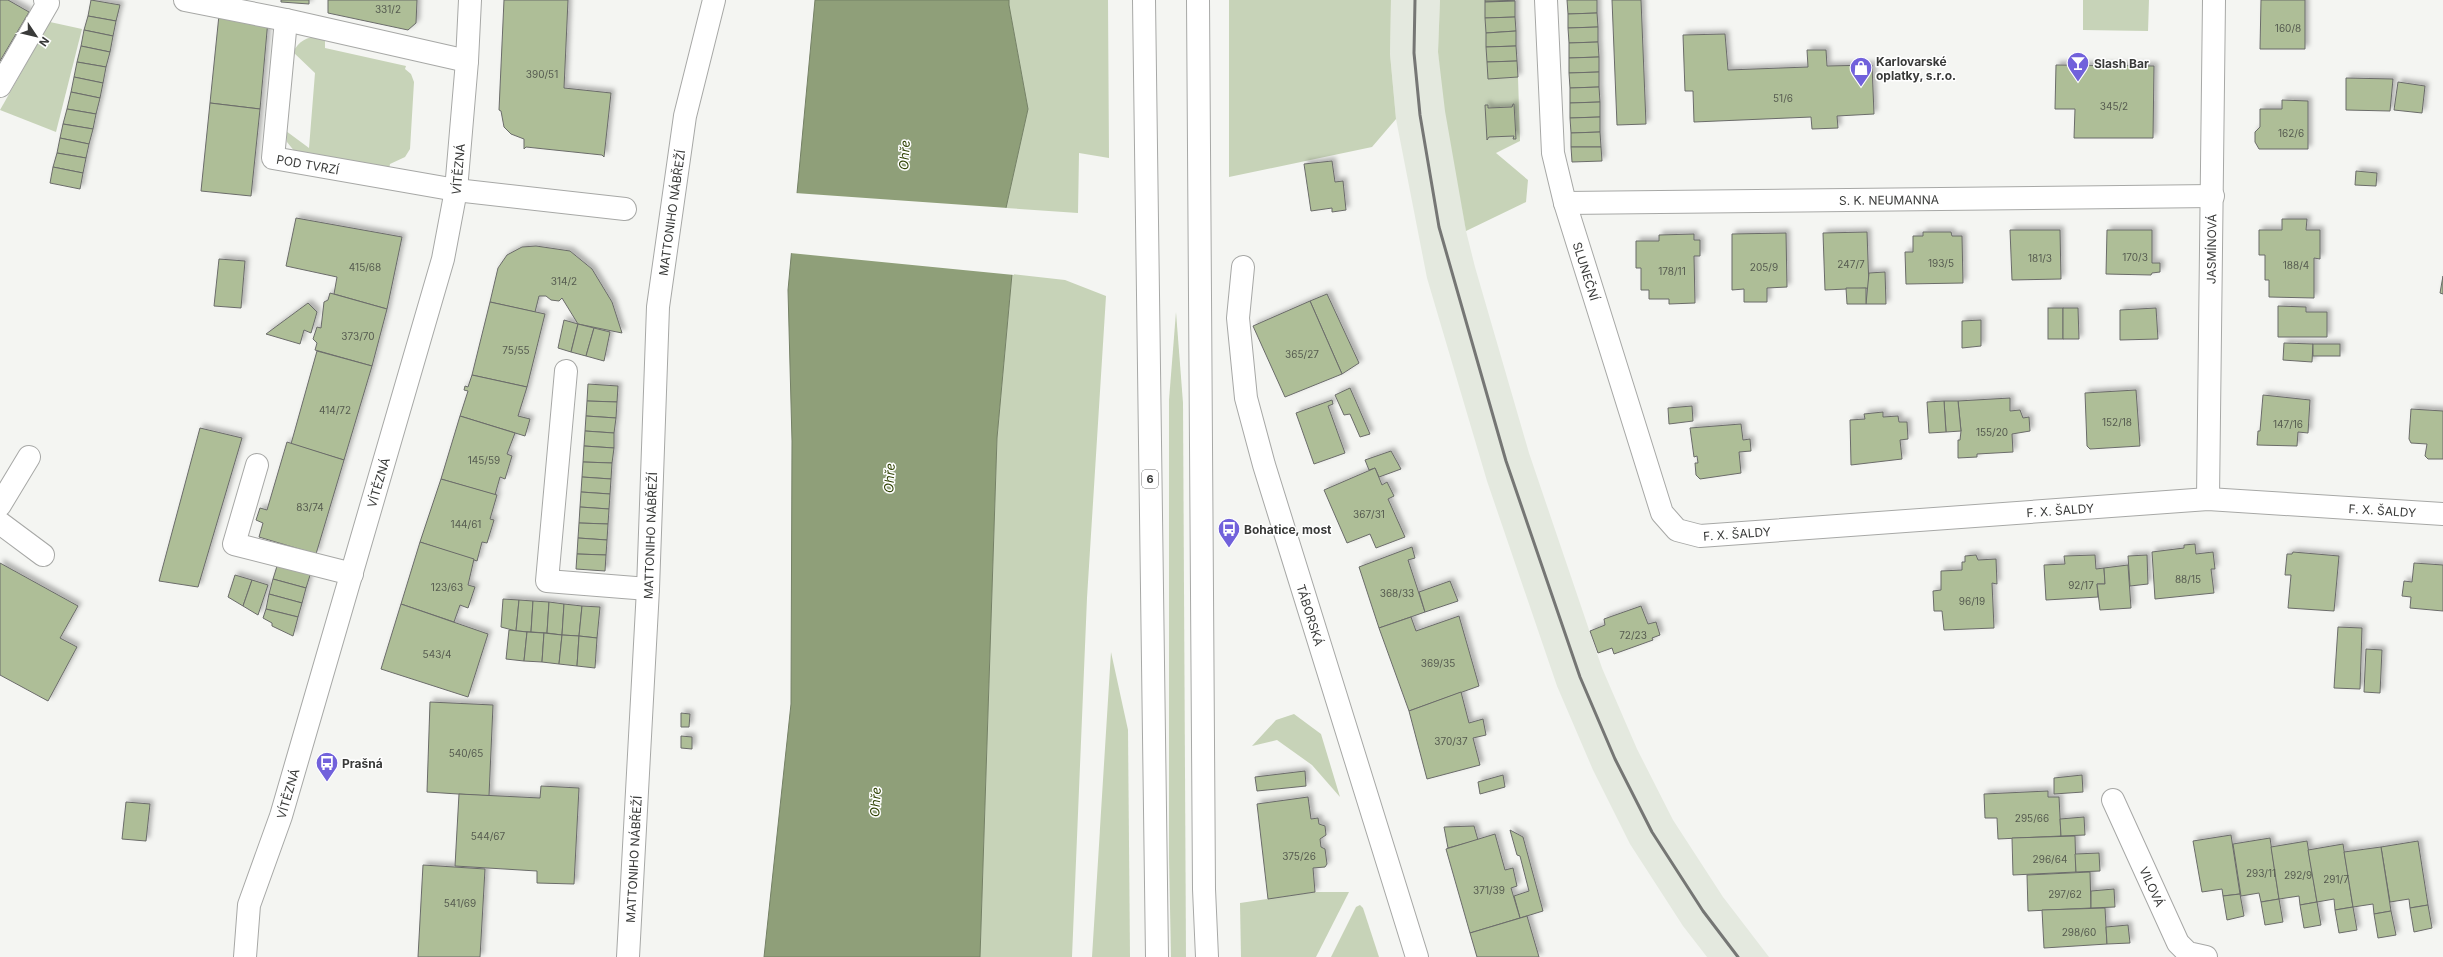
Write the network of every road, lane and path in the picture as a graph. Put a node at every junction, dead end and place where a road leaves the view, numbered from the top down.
1 (45, 0) edge
2 (185, 0) edge
3 (470, 0) edge
4 (714, 0) edge
5 (1144, 0) edge
6 (1198, 0) edge
7 (1546, 0) edge
8 (2214, 0) edge
9 (286, 20) junction
10 (467, 61) junction
11 (0, 86) edge
12 (456, 190) junction
13 (2213, 196) junction
14 (1565, 203) junction
15 (625, 210) dead end
16 (1243, 268) dead end
17 (566, 371) dead end
18 (29, 457) dead end
19 (257, 465) dead end
20 (2208, 498) junction
21 (0, 505) edge
22 (2443, 514) edge
23 (0, 523) edge
24 (1677, 530) joint
25 (43, 555) dead end
26 (352, 574) junction
27 (648, 588) junction
28 (2113, 800) dead end
29 (245, 957) edge
30 (628, 957) edge
31 (1157, 957) edge
32 (1207, 957) edge
33 (1417, 957) edge
34 (2206, 957) edge

1 - 11 main road
2 - 9 main road
3 - 10 main road, VÍTĚZNÁ
4 - 27 main road, MATTONIHO NÁBŘEŽÍ
5 - 31 main road, 6
6 - 32 main road
7 - 14 main road, SLUNEČNÍ
8 - 13 main road, JASMÍNOVÁ
9 - 10 main road
9 - 12 main road, POD TVRZÍ
10 - 12 main road, VÍTĚZNÁ
12 - 15 main road
12 - 26 main road, VÍTĚZNÁ
13 - 14 main road, S. K. NEUMANNA
13 - 20 main road, JASMÍNOVÁ
14 - 24 main road, SLUNEČNÍ
16 - 33 main road, TÁBORSKÁ
17 - 27 main road
18 - 21 main road
19 - 26 main road
20 - 22 main road, F. X. ŠALDY
20 - 24 main road, F. X. ŠALDY
23 - 25 main road
26 - 29 main road, VÍTĚZNÁ
27 - 30 main road, MATTONIHO NÁBŘEŽÍ
28 - 34 main road, VILOVÁ

